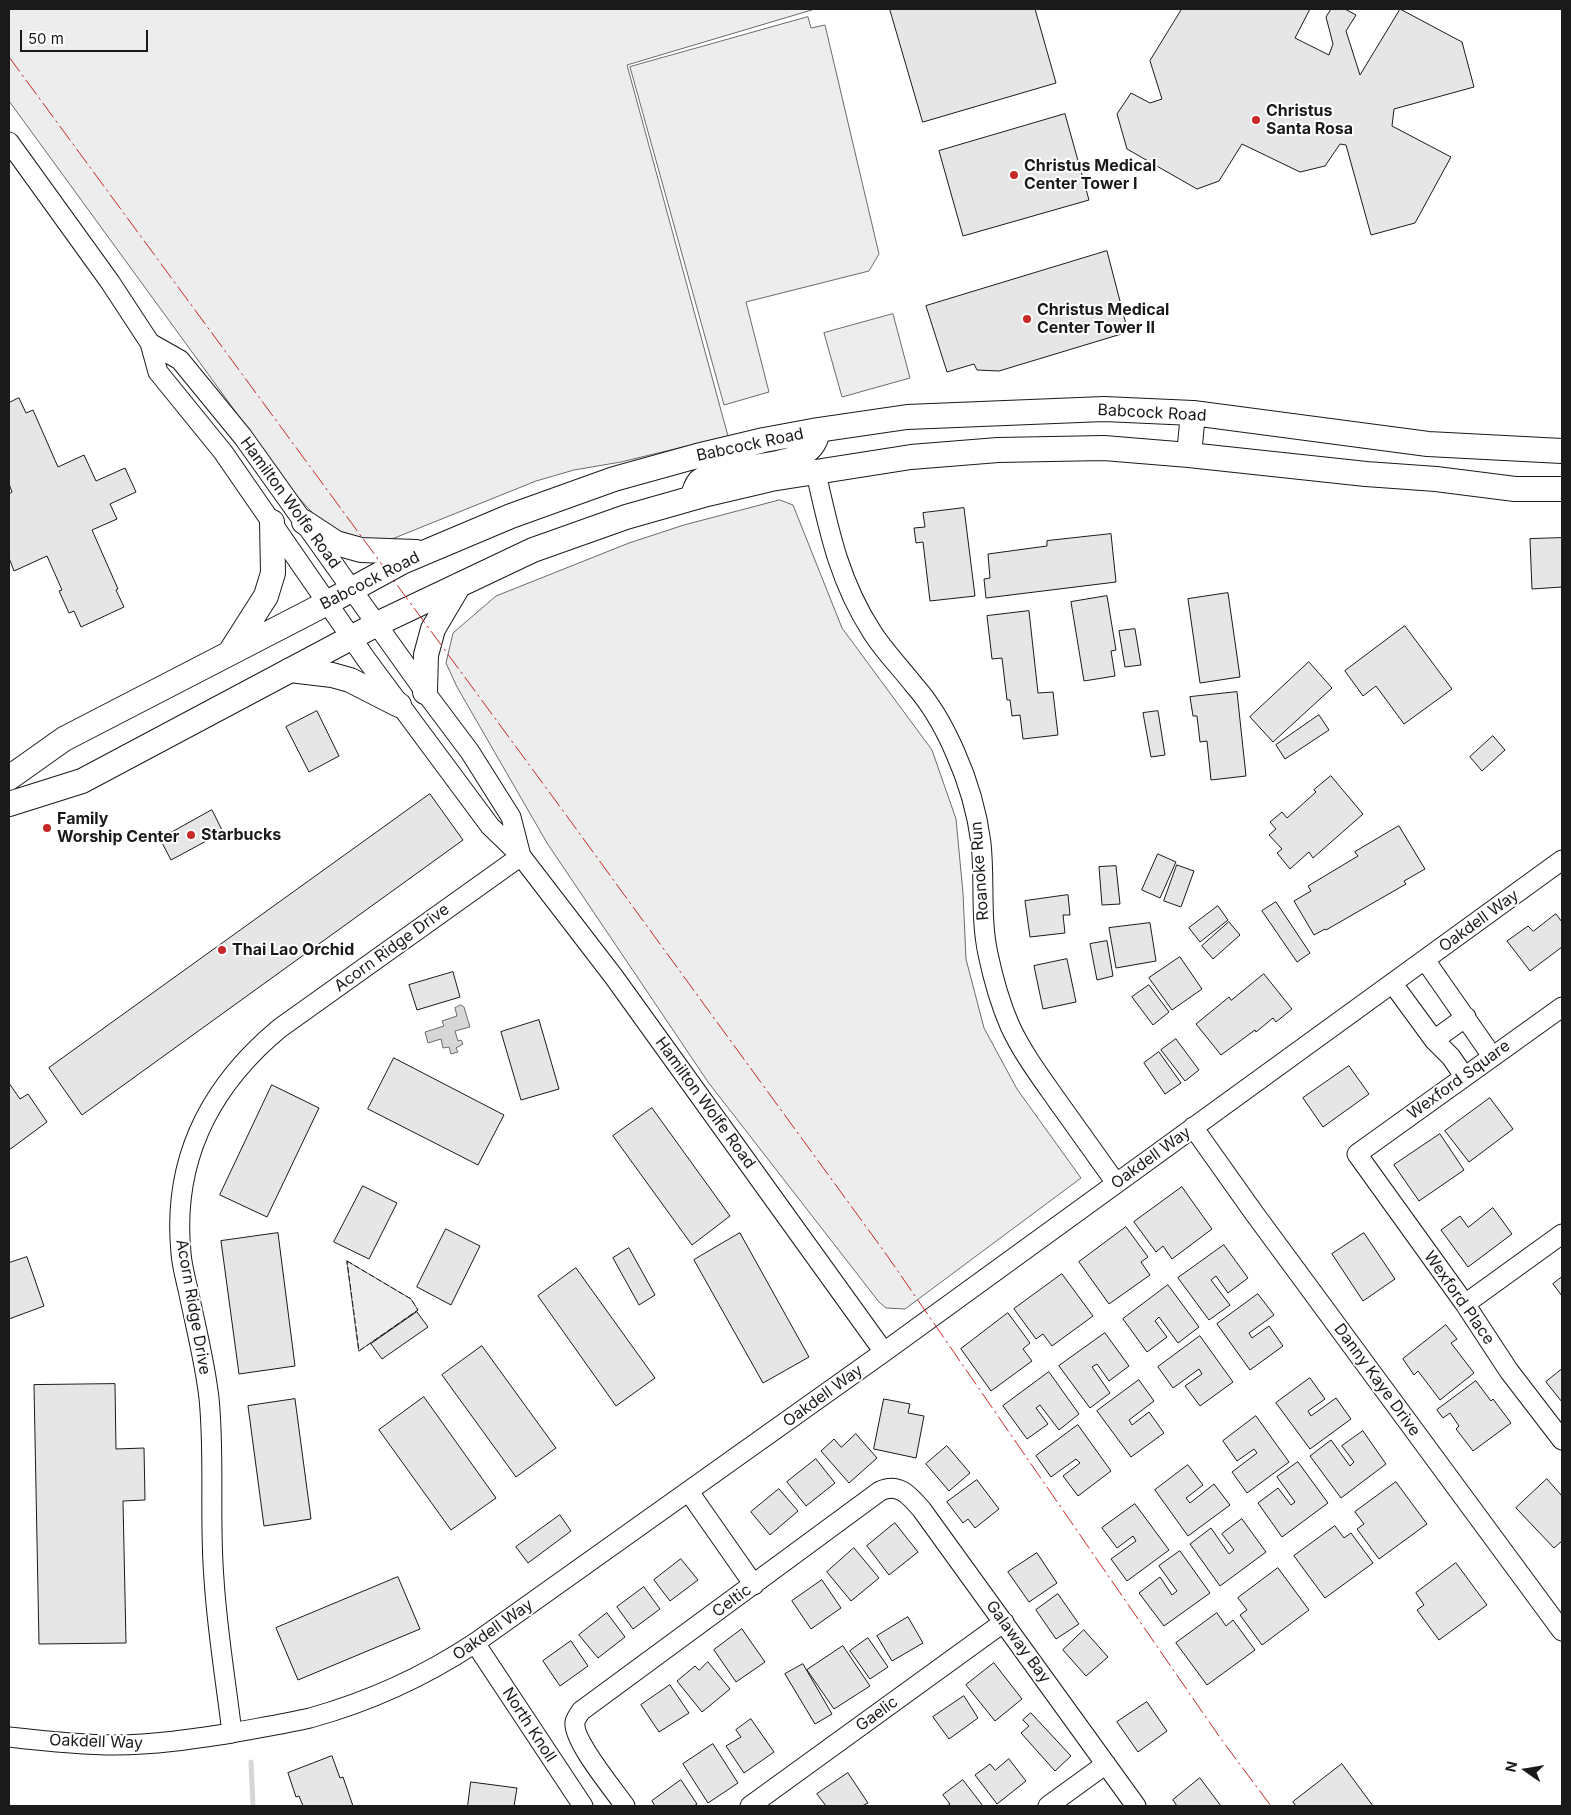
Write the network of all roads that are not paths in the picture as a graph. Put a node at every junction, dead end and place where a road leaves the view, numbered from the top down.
1 (9, 142) edge
2 (150, 343) junction
3 (1193, 413) junction
4 (818, 430) junction
5 (1562, 451) edge
6 (1189, 455) junction
7 (816, 473) junction
8 (1562, 489) edge
9 (692, 498) junction
10 (272, 522) junction
11 (304, 522) junction
12 (426, 552) junction
13 (459, 585) junction
14 (352, 589) junction
15 (327, 603) junction
16 (377, 624) junction
17 (351, 638) junction
18 (231, 651) junction
19 (290, 670) junction
20 (425, 692) junction
21 (399, 705) junction
22 (9, 778) edge
23 (9, 804) edge
24 (521, 856) junction
25 (1562, 860) edge
26 (1425, 960) junction
27 (1393, 984) junction
28 (1562, 1007) edge
29 (1466, 1017) junction
30 (1434, 1040) junction
31 (1492, 1056) junction
32 (1464, 1076) junction
33 (1192, 1127) junction
34 (1357, 1154) joint
35 (1116, 1183) junction
36 (1562, 1234) edge
37 (1466, 1304) junction
38 (884, 1352) junction
39 (1562, 1440) edge
40 (892, 1488) joint
41 (689, 1492) junction
42 (754, 1585) junction
43 (1004, 1622) junction
44 (1562, 1631) edge
45 (475, 1643) junction
46 (232, 1733) junction
47 (9, 1737) edge
48 (1106, 1764) junction
49 (583, 1806) edge
50 (625, 1806) edge
51 (750, 1806) edge
52 (1048, 1806) edge
53 (1136, 1806) edge

1 - 2 street, Hamilton Wolfe Road
2 - 10 street, Hamilton Wolfe Road
2 - 11 street, Hamilton Wolfe Road
3 - 4 main road, Babcock Road
3 - 5 main road, Babcock Road
3 - 6 main road
4 - 9 main road
4 - 12 main road, Babcock Road
6 - 7 main road
6 - 8 main road
7 - 9 main road
7 - 35 street, Roanoke Run
9 - 13 main road
10 - 15 street, Hamilton Wolfe Road
10 - 18 main road
11 - 12 main road
11 - 14 street, Hamilton Wolfe Road
12 - 14 main road, Babcock Road
13 - 16 main road
13 - 20 main road
14 - 15 main road, Babcock Road
14 - 16 street, Hamilton Wolfe Road
15 - 17 street, Hamilton Wolfe Road
15 - 18 main road, Babcock Road
16 - 17 main road
16 - 20 street, Hamilton Wolfe Road
17 - 19 main road
17 - 21 street, Hamilton Wolfe Road
18 - 22 main road, Babcock Road
19 - 21 main road
19 - 23 main road
20 - 24 street, Hamilton Wolfe Road
21 - 24 street, Hamilton Wolfe Road
24 - 38 street, Hamilton Wolfe Road
24 - 46 street, Acorn Ridge Drive
25 - 26 street, Oakdell Way
26 - 27 street, Oakdell Way
26 - 29 street
27 - 30 street
27 - 33 street, Oakdell Way
28 - 31 street, Wexford Square
29 - 30 street
29 - 31 street
30 - 32 street
31 - 32 street, Wexford Square
32 - 34 street, Wexford Square
33 - 35 street, Oakdell Way
33 - 44 street, Danny Kaye Drive
34 - 37 street, Wexford Place
35 - 38 street, Oakdell Way
36 - 37 street
37 - 39 street, Wexford Place
38 - 41 street, Oakdell Way
40 - 42 street, Celtic
40 - 43 street, Galaway Bay
41 - 42 street
41 - 45 street, Oakdell Way
42 - 50 street, Celtic
43 - 48 street, Galaway Bay
43 - 51 street, Gaelic
45 - 46 street, Oakdell Way
45 - 49 street, North Knoll
46 - 47 street, Oakdell Way
48 - 52 street
48 - 53 street, Galaway Bay

